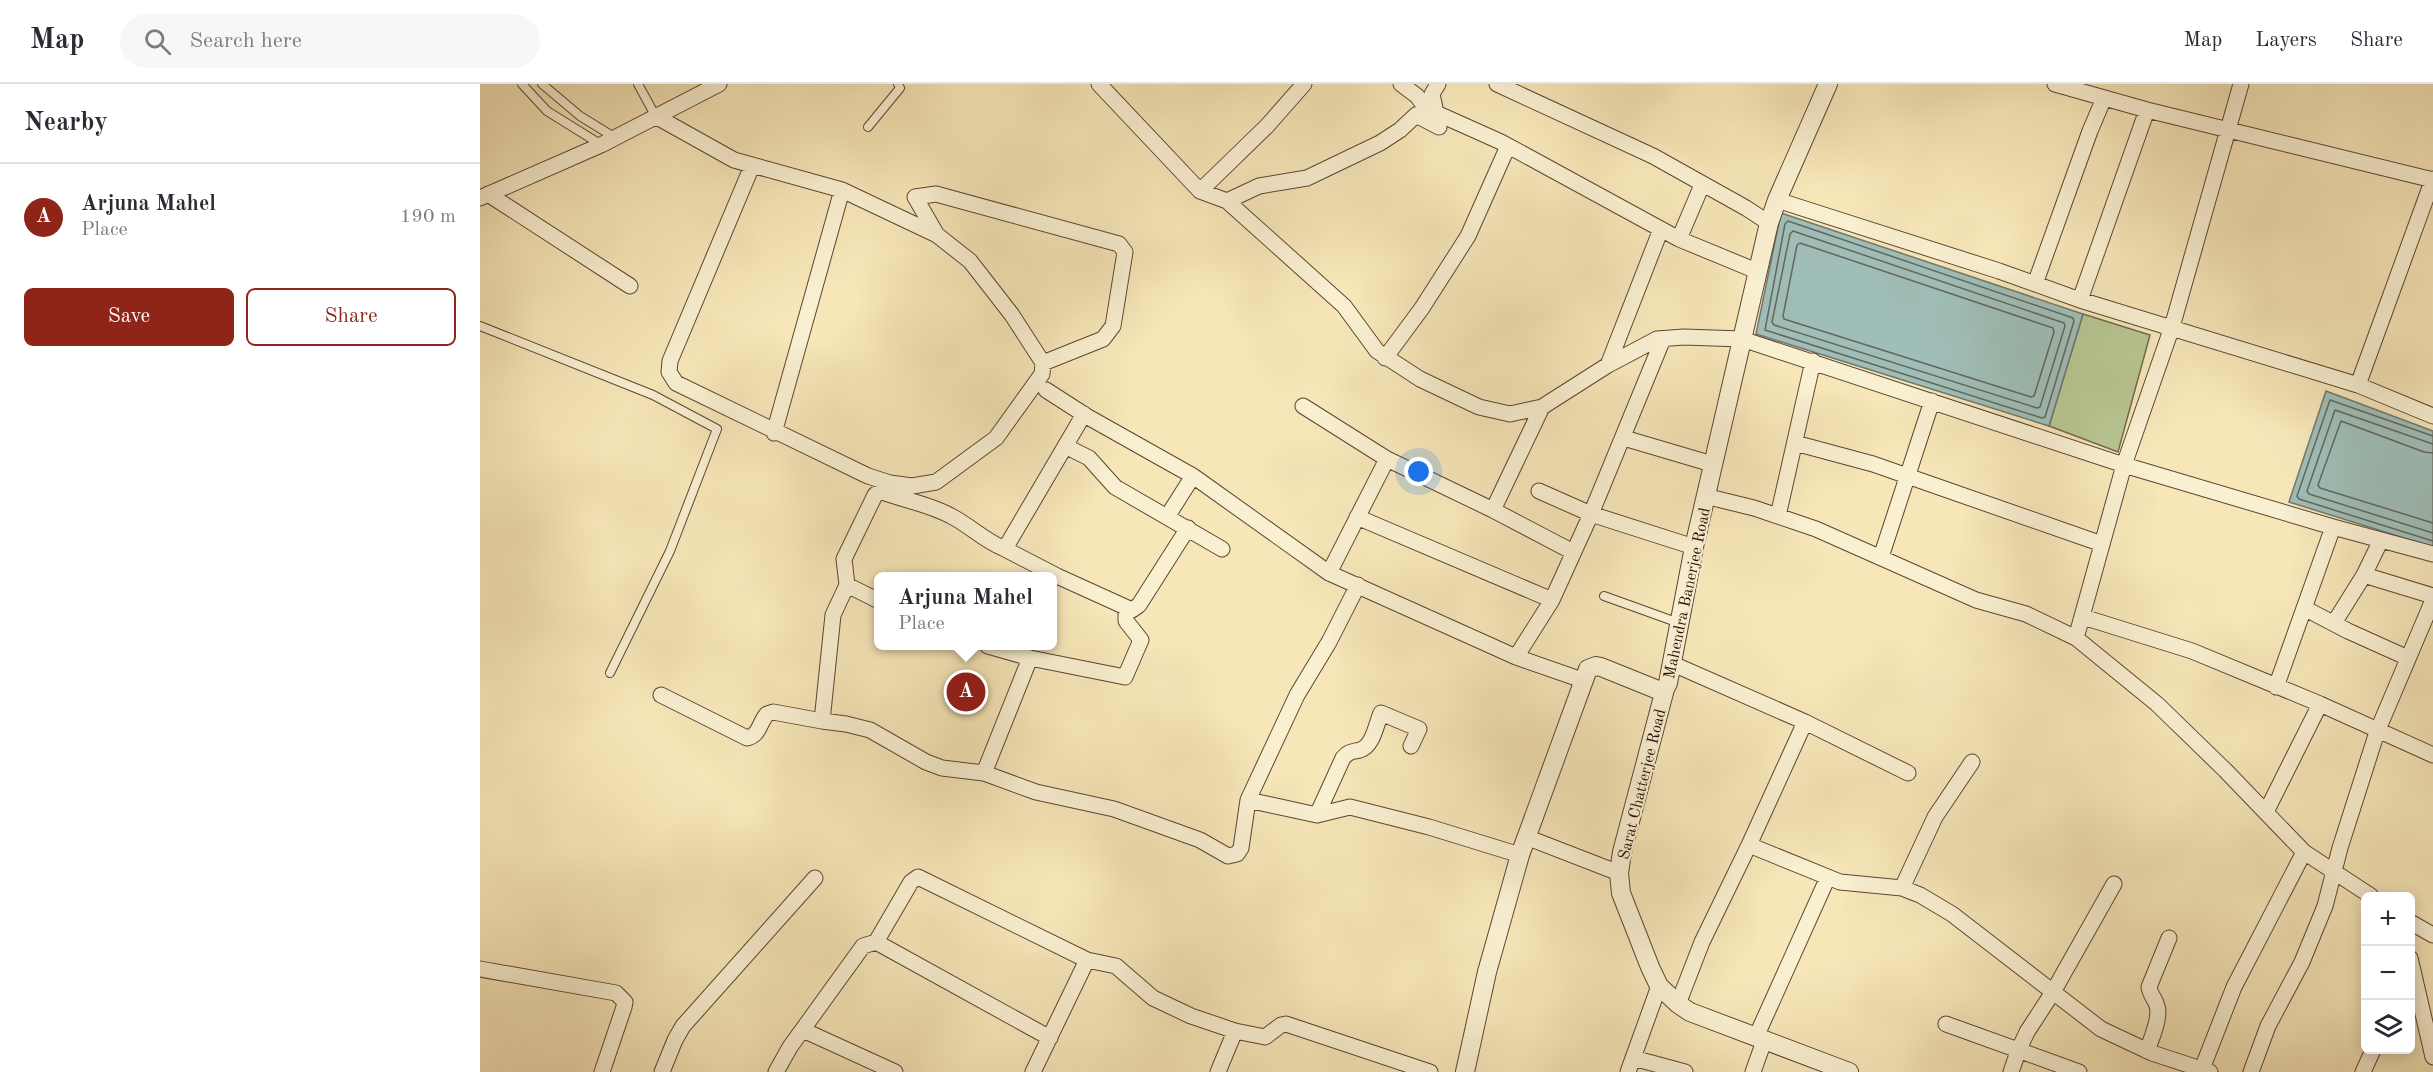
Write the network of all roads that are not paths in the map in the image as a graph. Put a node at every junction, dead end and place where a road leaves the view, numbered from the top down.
1 (522, 84) edge
2 (542, 84) edge
3 (638, 84) edge
4 (719, 84) edge
5 (898, 84) edge
6 (1099, 84) edge
7 (1304, 84) edge
8 (1401, 84) edge
9 (1438, 84) edge
10 (1497, 84) edge
11 (1828, 84) edge
12 (2055, 84) edge
13 (2241, 84) edge
14 (2104, 98) junction
15 (2146, 110) junction
16 (657, 117) junction
17 (868, 127) dead end
18 (1439, 127) junction
19 (2229, 130) junction
20 (615, 138) junction
21 (601, 145) junction
22 (1508, 146) junction
23 (752, 166) junction
24 (2433, 179) edge
25 (1702, 185) junction
26 (842, 190) junction
27 (1200, 191) junction
28 (484, 196) edge
29 (1777, 200) junction
30 (1227, 201) junction
31 (1769, 223) junction
32 (1661, 229) junction
33 (937, 235) junction
34 (1679, 239) junction
35 (1759, 272) junction
36 (2035, 284) junction
37 (630, 286) dead end
38 (2080, 300) junction
39 (480, 326) edge
40 (2172, 327) junction
41 (1663, 339) junction
42 (1742, 339) junction
43 (1385, 358) junction
44 (1814, 361) junction
45 (1042, 363) junction
46 (1608, 365) junction
47 (2358, 385) junction
48 (1046, 390) dead end
49 (1932, 401) junction
50 (1303, 406) dead end
51 (1542, 406) junction
52 (1084, 414) junction
53 (2433, 416) edge
54 (774, 433) junction
55 (1624, 438) junction
56 (1795, 443) junction
57 (1065, 446) junction
58 (1386, 459) junction
59 (1712, 464) junction
60 (2124, 465) junction
61 (1193, 476) junction
62 (1907, 477) junction
63 (1539, 491) dead end
64 (1706, 496) junction
65 (1493, 510) junction
66 (1591, 514) junction
67 (1778, 516) junction
68 (1167, 517) junction
69 (1357, 517) junction
70 (2333, 527) junction
71 (1188, 528) junction
72 (2381, 540) junction
73 (2102, 544) junction
74 (1694, 547) junction
75 (1004, 548) junction
76 (1222, 549) dead end
77 (1574, 552) junction
78 (2433, 554) edge
79 (1881, 557) junction
80 (1052, 572) edge
81 (1329, 573) junction
82 (1057, 574) edge
83 (2364, 575) junction
84 (847, 585) junction
85 (1358, 585) junction
86 (1605, 596) dead end
87 (874, 598) edge
88 (2433, 598) edge
89 (1551, 600) junction
90 (2304, 608) junction
91 (1126, 609) junction
92 (2083, 617) junction
93 (1681, 623) junction
94 (2334, 623) junction
95 (2076, 638) junction
96 (1004, 650) edge
97 (1516, 657) junction
98 (1030, 658) junction
99 (2409, 658) junction
100 (1673, 664) junction
101 (610, 673) dead end
102 (1585, 681) junction
103 (2276, 687) junction
104 (1665, 689) junction
105 (661, 695) dead end
106 (2320, 704) junction
107 (822, 721) junction
108 (1805, 722) junction
109 (2377, 732) junction
110 (1411, 746) dead end
111 (2433, 756) edge
112 (1972, 762) dead end
113 (984, 773) junction
114 (1908, 773) dead end
115 (1248, 800) junction
116 (2266, 812) junction
117 (1317, 815) junction
118 (1526, 837) junction
119 (1749, 845) junction
120 (2304, 852) junction
121 (1520, 855) junction
122 (1619, 873) junction
123 (2334, 873) junction
124 (1828, 877) junction
125 (815, 878) dead end
126 (2114, 884) dead end
127 (1902, 888) junction
128 (2363, 892) edge
129 (2415, 925) edge
130 (2433, 935) edge
131 (2169, 938) dead end
132 (876, 942) junction
133 (1087, 960) junction
134 (480, 969) edge
135 (2415, 979) edge
136 (1659, 986) junction
137 (2053, 992) junction
138 (1678, 1004) junction
139 (1946, 1024) dead end
140 (803, 1030) junction
141 (1234, 1031) junction
142 (1050, 1038) junction
143 (1760, 1039) junction
144 (2019, 1049) junction
145 (2147, 1051) junction
146 (2371, 1054) edge
147 (2433, 1057) edge
148 (1631, 1065) edge
149 (1820, 1067) edge
150 (2206, 1071) edge
151 (602, 1072) edge
152 (662, 1072) edge
153 (776, 1072) edge
154 (895, 1072) edge
155 (1033, 1072) edge
156 (1218, 1072) edge
157 (1430, 1072) edge
158 (1465, 1072) edge
159 (1685, 1072) edge
160 (1753, 1072) edge
161 (1849, 1072) edge
162 (2011, 1072) edge
163 (2078, 1072) edge
164 (2251, 1072) edge
165 (2363, 1072) edge

1 - 21 lane
2 - 20 lane
3 - 16 lane
4 - 16 street
5 - 17 lane
6 - 27 street
7 - 27 street
8 - 18 street
9 - 18 street
10 - 25 street
11 - 29 street, Mahendra Banerjee Road
12 - 14 street
13 - 19 street
14 - 15 street
14 - 36 street
15 - 19 street
15 - 38 street
16 - 20 street
16 - 23 street
18 - 22 street
18 - 30 street
19 - 24 street
19 - 40 street
20 - 21 street
21 - 28 street
22 - 32 street
22 - 43 street
23 - 26 street
23 - 54 street
24 - 47 street
25 - 31 street
25 - 34 street
26 - 33 street
26 - 54 street
27 - 30 street
28 - 37 street
29 - 31 street, Mahendra Banerjee Road
29 - 36 street
30 - 43 street
31 - 35 street, Mahendra Banerjee Road
32 - 34 street
32 - 46 street
33 - 45 street
33 - 45 street
34 - 35 street
35 - 42 street, Mahendra Banerjee Road
36 - 38 street
38 - 40 street
39 - 101 lane
40 - 47 street
40 - 60 street
41 - 42 street
41 - 46 street
41 - 55 street
42 - 44 street
42 - 59 street, Mahendra Banerjee Road
43 - 51 street
44 - 49 street
44 - 56 street
45 - 54 street
46 - 51 street
47 - 53 street
48 - 52 street
49 - 60 street
49 - 62 street
50 - 58 street
51 - 65 street
52 - 57 street
52 - 61 street
55 - 59 street
55 - 66 street
56 - 62 street
56 - 67 street
57 - 68 street
57 - 75 street
58 - 65 street
58 - 69 street
59 - 64 street, Mahendra Banerjee Road
60 - 70 street
60 - 73 street
61 - 68 street
61 - 81 street
62 - 73 street
62 - 79 street
63 - 66 street
64 - 67 street
64 - 74 street, Mahendra Banerjee Road
65 - 77 street
66 - 74 street
66 - 77 street
67 - 79 street
68 - 71 street
69 - 81 street
69 - 89 street
70 - 72 street
70 - 90 street
71 - 76 street
71 - 91 street
72 - 78 street
72 - 83 street
73 - 92 street
74 - 93 street, Mahendra Banerjee Road
75 - 80 street
75 - 84 street
77 - 89 street
79 - 95 street
81 - 85 street
82 - 91 street
83 - 88 street
83 - 94 street
84 - 87 street
84 - 107 street
85 - 97 street
85 - 115 street
86 - 93 lane
88 - 99 street
89 - 97 street
90 - 94 street
90 - 103 street
91 - 98 street
92 - 95 street
92 - 103 street
93 - 100 street, Mahendra Banerjee Road
94 - 99 street
95 - 116 street
96 - 98 street
97 - 102 street
98 - 113 street
99 - 109 street
100 - 104 street, Mahendra Banerjee Road
100 - 108 street
102 - 104 street, Mahendra Banerjee Road
102 - 118 street
103 - 106 street
104 - 122 street, Sarat Chatterjee Road
105 - 107 street
106 - 109 street
106 - 116 street
107 - 113 street
108 - 114 street
108 - 119 street
109 - 111 street
109 - 123 street
110 - 117 street
112 - 127 street
113 - 115 street
115 - 117 street
116 - 120 street
117 - 121 street
118 - 121 street
118 - 122 street
119 - 124 street
119 - 138 street
120 - 123 street
120 - 150 street
121 - 158 street
122 - 136 street, Sarat Chatterjee Road
123 - 128 street
123 - 164 street
124 - 127 street
124 - 143 street
125 - 152 street
126 - 137 street
127 - 137 street
129 - 130 street
131 - 145 street
132 - 133 street
132 - 140 street
132 - 142 street
133 - 141 street
133 - 142 street
134 - 151 street
135 - 147 street
136 - 138 street, Sarat Chatterjee Road
136 - 148 street
137 - 144 street
137 - 145 street
138 - 143 street, Sarat Chatterjee Road
139 - 144 street
140 - 153 street
140 - 154 street
141 - 156 street
141 - 157 street
142 - 155 street
143 - 149 street, Sarat Chatterjee Road
143 - 160 street
144 - 162 street
144 - 163 street
145 - 150 street
146 - 165 street
148 - 159 street
149 - 161 street, Sarat Chatterjee Road

